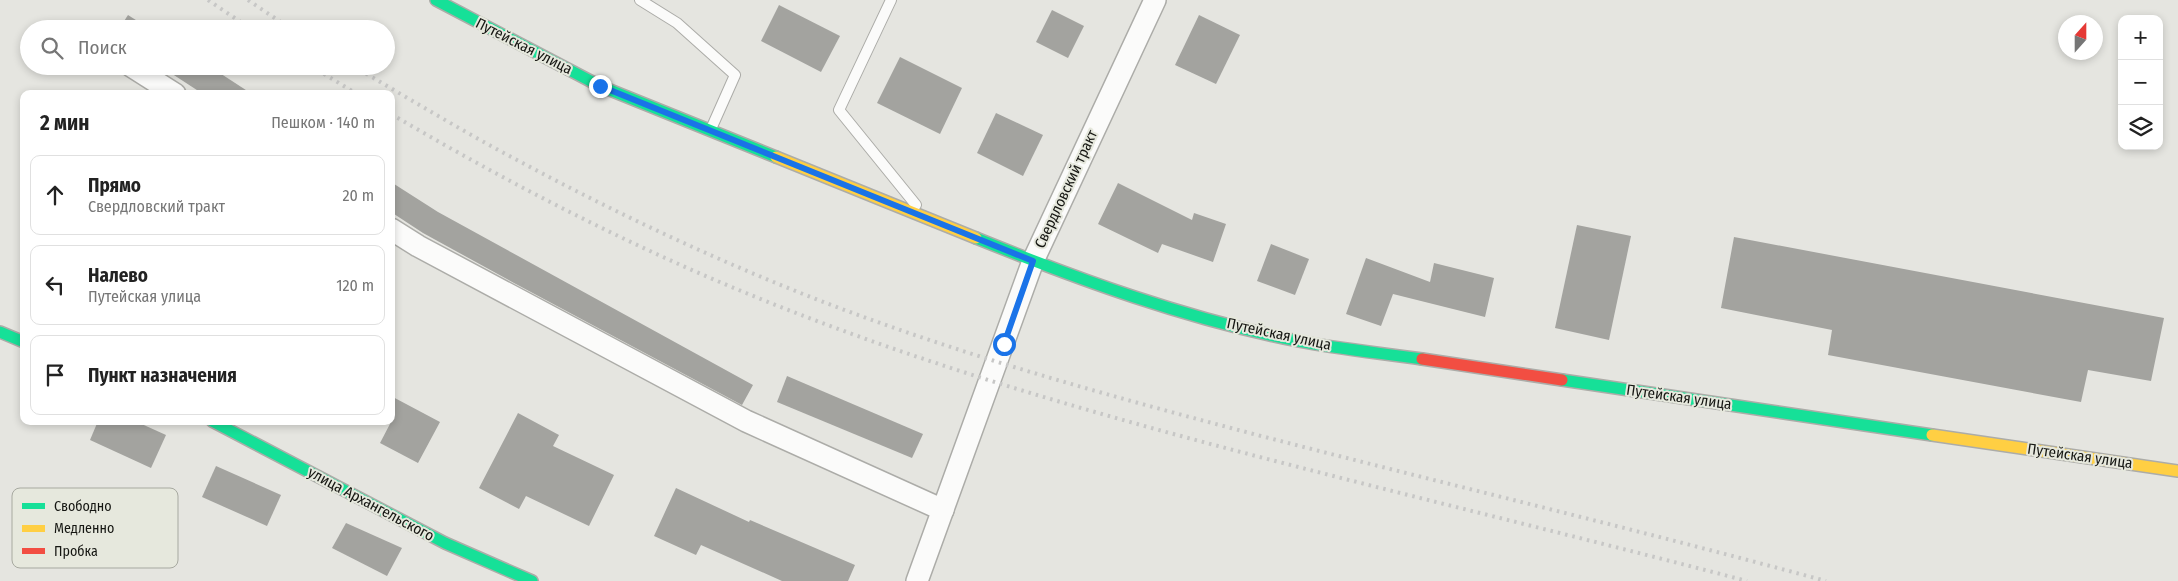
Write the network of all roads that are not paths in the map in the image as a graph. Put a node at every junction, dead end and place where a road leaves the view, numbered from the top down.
1 (436, 0) edge
2 (640, 0) edge
3 (891, 0) edge
4 (1155, 0) edge
5 (145, 75) edge
6 (169, 90) edge
7 (710, 130) junction
8 (926, 218) junction
9 (395, 232) edge
10 (1033, 261) junction
11 (0, 332) edge
12 (20, 340) edge
13 (220, 425) edge
14 (2178, 471) edge
15 (943, 510) junction
16 (532, 581) edge
17 (917, 581) edge

1 - 7 street, Путейская улица
2 - 7 lane
3 - 8 lane
4 - 10 street, Свердловский тракт
5 - 6 street
7 - 8 street, Путейская улица
8 - 10 street, Путейская улица
9 - 15 street
10 - 14 street, Путейская улица
10 - 15 street, Свердловский тракт
11 - 12 street
13 - 16 street, улица Архангельского
15 - 17 street, Свердловский тракт

